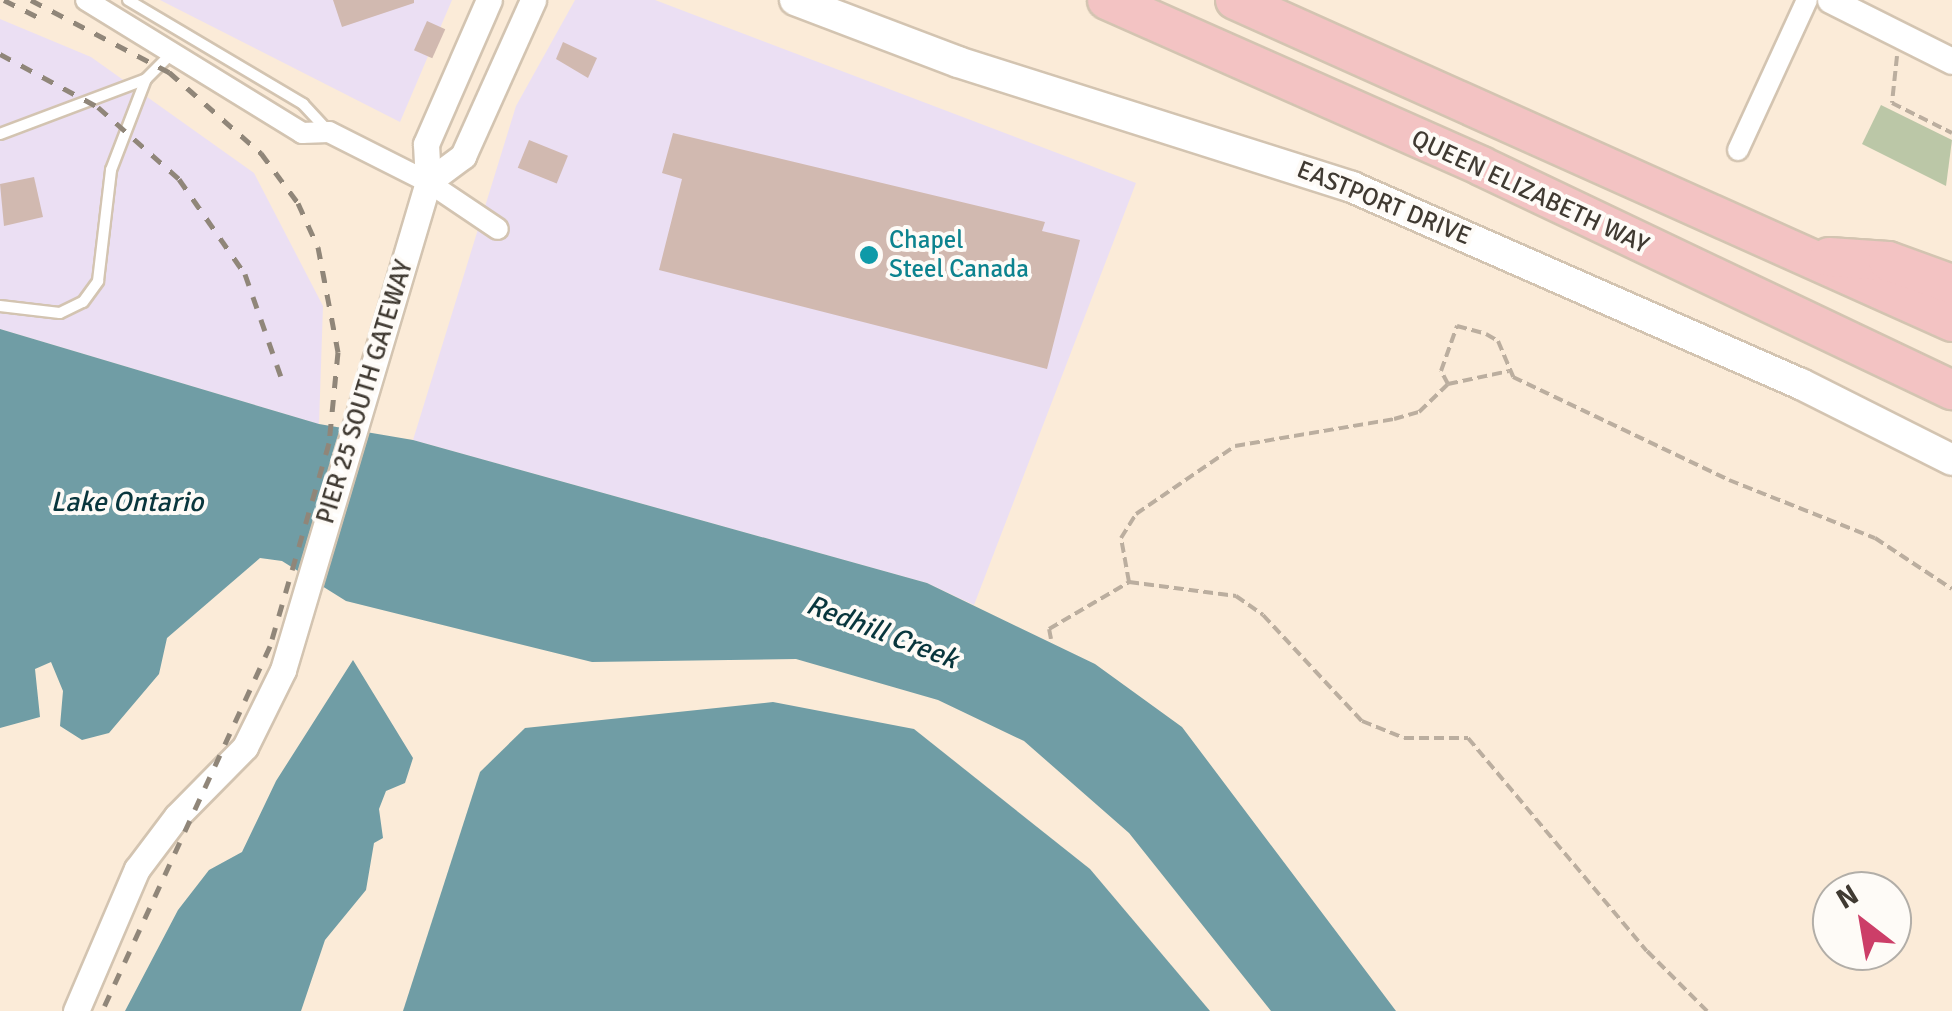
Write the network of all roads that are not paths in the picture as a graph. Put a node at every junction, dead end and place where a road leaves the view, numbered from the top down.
1 (86, 0) edge
2 (128, 0) edge
3 (489, 0) edge
4 (534, 0) edge
5 (794, 0) edge
6 (1107, 0) edge
7 (1235, 0) edge
8 (1807, 0) edge
9 (1830, 0) edge
10 (174, 51) junction
11 (1952, 61) edge
12 (146, 78) junction
13 (329, 132) junction
14 (0, 134) edge
15 (1738, 150) dead end
16 (428, 182) junction
17 (498, 229) dead end
18 (1806, 256) junction
19 (1952, 284) edge
20 (0, 306) edge
21 (1952, 322) edge
22 (1948, 390) edge
23 (1952, 460) edge
24 (76, 1011) edge

1 - 10 street
2 - 13 lane
3 - 16 street, PIER 25 SOUTH GATEWAY
4 - 16 street
5 - 23 main road, EASTPORT DRIVE
6 - 22 highway, QUEEN ELIZABETH WAY
7 - 18 highway
8 - 15 street
9 - 11 street
10 - 12 lane
10 - 13 street
12 - 14 lane
12 - 20 lane
13 - 16 street
16 - 17 street
16 - 24 street, PIER 25 SOUTH GATEWAY
18 - 19 highway
18 - 21 highway

